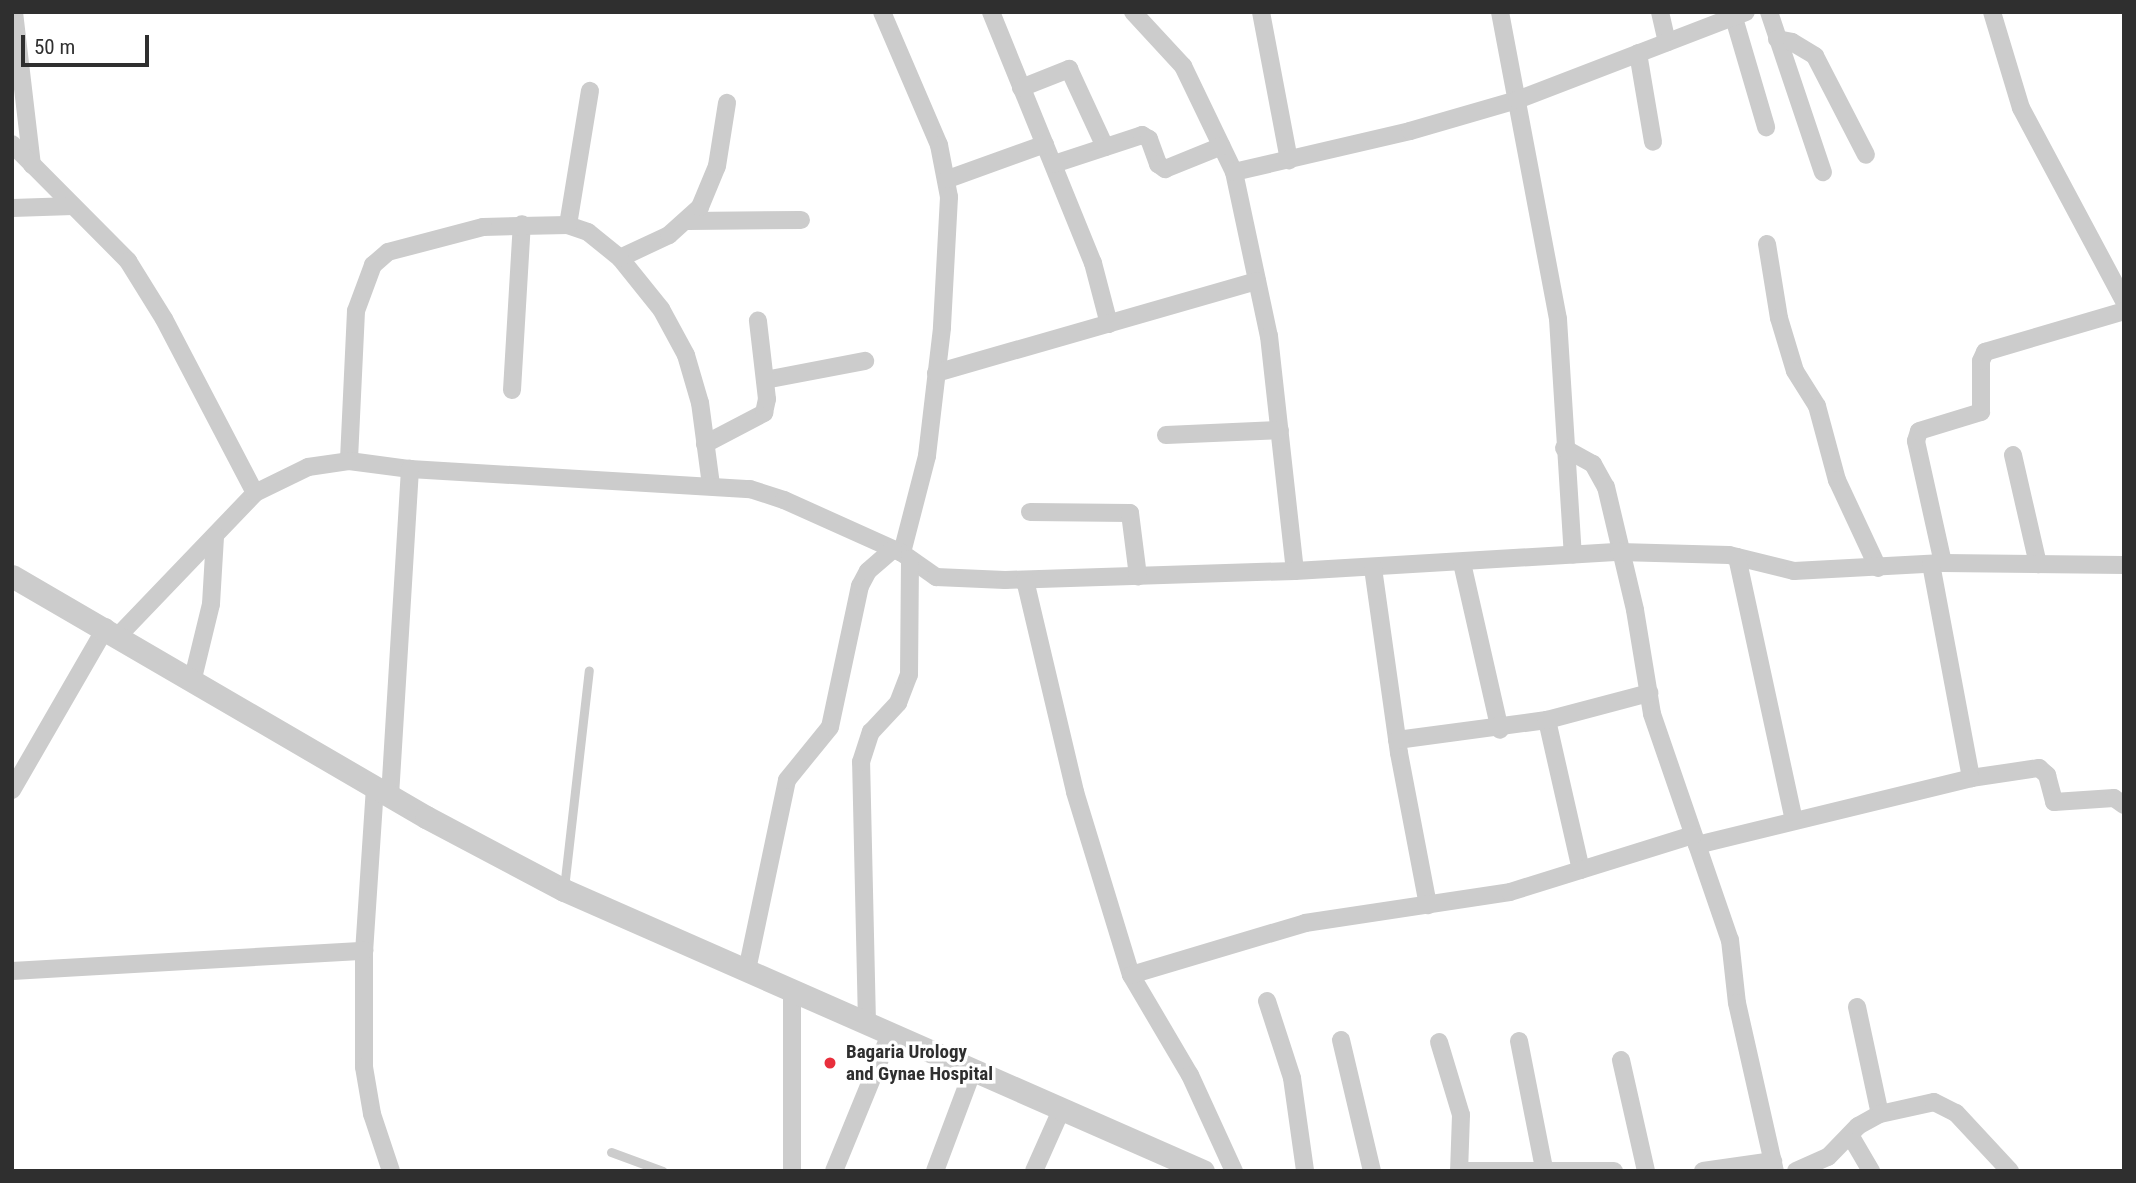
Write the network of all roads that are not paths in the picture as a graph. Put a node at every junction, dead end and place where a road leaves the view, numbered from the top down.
1 (14, 12) edge
2 (882, 12) edge
3 (991, 12) edge
4 (1133, 12) edge
5 (1261, 12) edge
6 (1500, 12) edge
7 (1660, 12) edge
8 (1769, 12) edge
9 (1992, 12) edge
10 (1740, 15) edge
11 (1777, 39) junction
12 (1667, 42) junction
13 (1638, 53) junction
14 (1021, 88) junction
15 (590, 91) dead end
16 (1517, 100) junction
17 (727, 103) dead end
18 (1766, 127) dead end
19 (1653, 142) dead end
20 (12, 144) edge
21 (1045, 144) junction
22 (1222, 146) junction
23 (1105, 147) junction
24 (1866, 155) dead end
25 (1289, 160) junction
26 (1054, 164) junction
27 (32, 165) junction
28 (1234, 172) junction
29 (1823, 172) dead end
30 (948, 179) junction
31 (73, 206) junction
32 (12, 208) edge
33 (801, 220) dead end
34 (688, 221) junction
35 (522, 224) junction
36 (568, 225) junction
37 (1767, 244) dead end
38 (620, 258) junction
39 (1257, 281) junction
40 (2124, 301) edge
41 (2124, 311) edge
42 (758, 321) dead end
43 (1109, 324) junction
44 (865, 361) dead end
45 (936, 373) junction
46 (765, 380) junction
47 (512, 390) dead end
48 (1280, 430) junction
49 (1166, 435) dead end
50 (705, 444) junction
51 (1564, 448) junction
52 (2013, 455) dead end
53 (349, 461) junction
54 (410, 469) junction
55 (711, 485) junction
56 (255, 493) junction
57 (1030, 512) dead end
58 (215, 536) junction
59 (1619, 552) junction
60 (902, 554) junction
61 (1573, 555) junction
62 (1737, 557) junction
63 (1937, 563) junction
64 (1462, 564) junction
65 (2038, 564) junction
66 (2124, 565) edge
67 (1373, 568) junction
68 (1878, 568) junction
69 (1295, 570) junction
70 (12, 576) edge
71 (1138, 576) junction
72 (1025, 580) junction
73 (113, 631) junction
74 (589, 670) dead end
75 (193, 678) junction
76 (1649, 693) junction
77 (1547, 720) junction
78 (1500, 730) junction
79 (1398, 740) junction
80 (1970, 778) junction
81 (12, 790) edge
82 (382, 791) junction
83 (2124, 805) edge
84 (1794, 821) junction
85 (1695, 840) junction
86 (1581, 870) junction
87 (564, 890) junction
88 (1428, 905) junction
89 (364, 951) junction
90 (747, 970) junction
91 (12, 971) edge
92 (1131, 975) junction
93 (792, 990) junction
94 (1267, 1001) dead end
95 (1857, 1007) dead end
96 (867, 1023) junction
97 (891, 1032) junction
98 (1341, 1040) dead end
99 (1520, 1041) dead end
100 (1438, 1042) dead end
101 (1622, 1060) dead end
102 (973, 1070) junction
103 (1062, 1108) junction
104 (1880, 1114) junction
105 (1850, 1135) junction
106 (611, 1152) dead end
107 (1774, 1166) edge
108 (1544, 1170) edge
109 (391, 1171) edge
110 (663, 1171) edge
111 (792, 1171) edge
112 (834, 1171) edge
113 (935, 1171) edge
114 (1034, 1171) edge
115 (1202, 1171) edge
116 (1234, 1171) edge
117 (1305, 1171) edge
118 (1372, 1171) edge
119 (1459, 1171) edge
120 (1614, 1171) edge
121 (1646, 1171) edge
122 (1703, 1171) edge
123 (1796, 1171) edge
124 (1871, 1171) edge
125 (2010, 1171) edge

1 - 27 street
2 - 30 street
3 - 14 street
4 - 22 street
5 - 25 street
6 - 16 street
7 - 12 street
8 - 11 street
9 - 40 street
10 - 12 street
10 - 18 street
11 - 24 street
11 - 29 street
12 - 13 street
13 - 16 street
13 - 19 street
14 - 21 street
14 - 23 street
15 - 36 street
16 - 25 street
16 - 51 street
17 - 34 street
20 - 27 street
21 - 26 street
21 - 30 street
22 - 23 street
22 - 28 street
23 - 26 street
25 - 28 street
26 - 43 street
27 - 31 street
28 - 39 street
30 - 45 street
31 - 32 street
31 - 56 street
33 - 34 street
34 - 38 street
35 - 36 street
35 - 47 street
35 - 53 street
36 - 38 street
37 - 68 street
38 - 50 street
39 - 43 street
39 - 48 street
41 - 63 street
42 - 46 street
43 - 45 street
44 - 46 street
45 - 60 street
46 - 50 street
48 - 49 street
48 - 69 street
50 - 55 street
51 - 59 street
51 - 61 street
52 - 65 street
53 - 54 street
53 - 56 street
54 - 55 street
54 - 82 street
55 - 60 street
56 - 58 street
57 - 71 street
58 - 73 street
58 - 75 street
59 - 61 street
59 - 62 street
59 - 76 street
60 - 72 street
60 - 90 street
60 - 96 street
61 - 64 street
62 - 68 street
62 - 84 street
63 - 65 street
63 - 68 street
63 - 80 street
64 - 67 street
64 - 78 street
65 - 66 street
67 - 69 street
67 - 79 street
69 - 71 street
70 - 73 street
71 - 72 street
72 - 92 street
73 - 75 street
73 - 81 street
74 - 87 lane
75 - 82 street
76 - 77 street
76 - 85 street
77 - 78 street
77 - 86 street
78 - 79 street
79 - 88 street
80 - 83 street
80 - 84 street
82 - 87 street
82 - 89 street
84 - 85 street
85 - 86 street
85 - 107 street
86 - 88 street
87 - 90 street
88 - 92 street
89 - 91 street
89 - 109 street
90 - 93 street
92 - 116 street
93 - 96 street
93 - 111 street
94 - 117 street
95 - 104 street
96 - 97 street
97 - 102 street
97 - 112 street
98 - 118 street
99 - 108 street
100 - 119 street
101 - 121 street
102 - 103 street
102 - 113 street
103 - 114 street
103 - 115 street
104 - 105 street
104 - 125 street
105 - 123 street
105 - 124 street
106 - 110 lane
107 - 122 street
108 - 119 street
108 - 120 street

